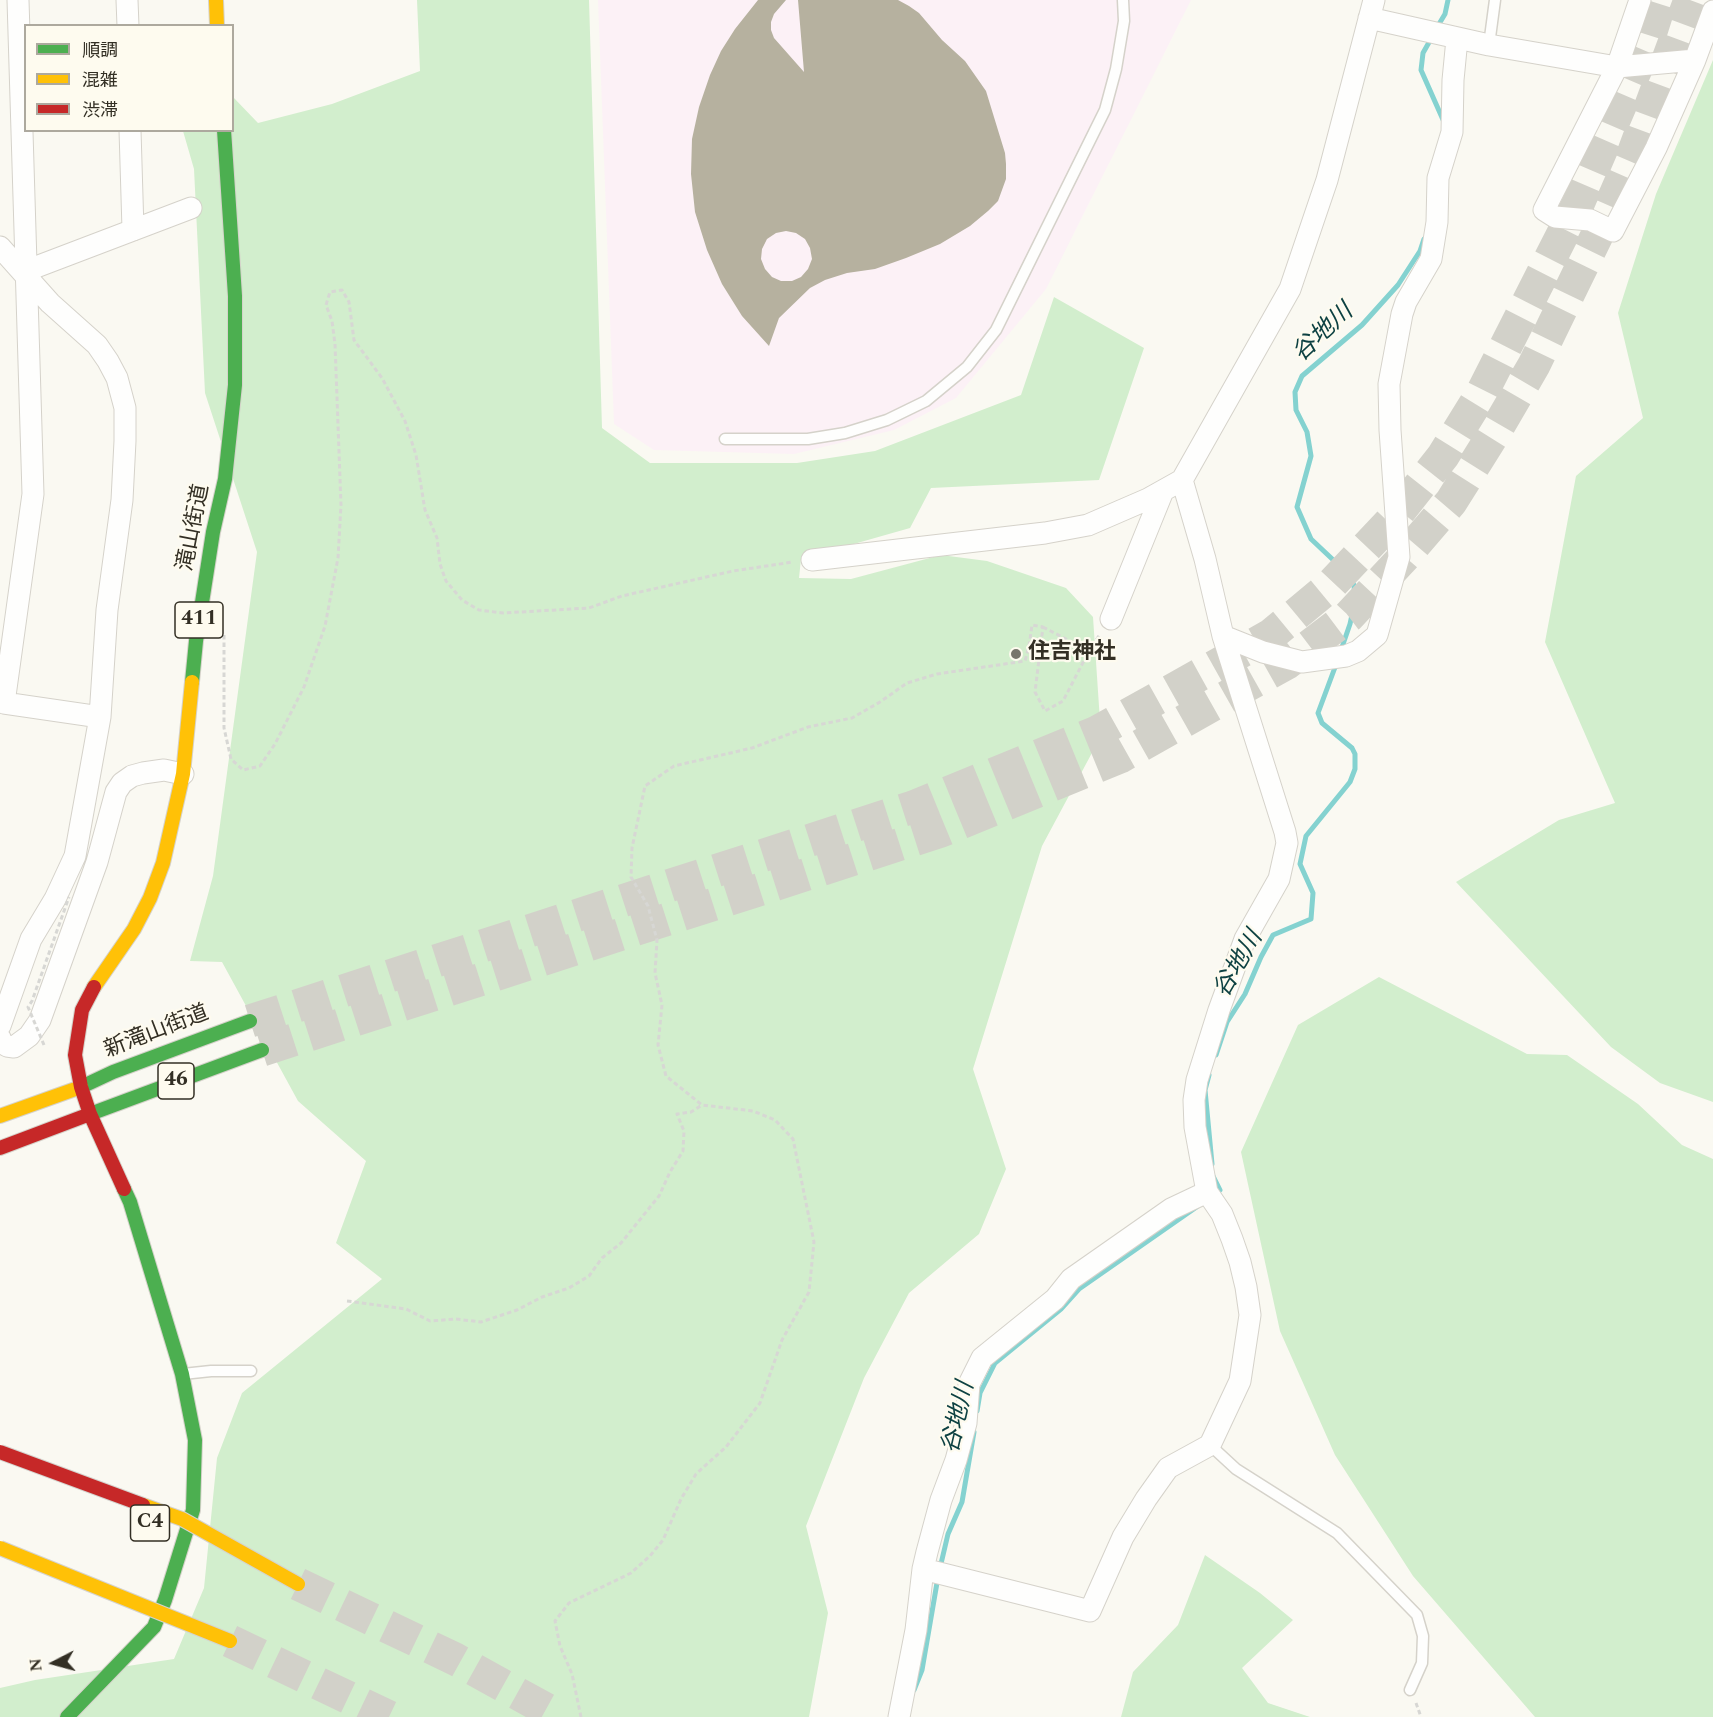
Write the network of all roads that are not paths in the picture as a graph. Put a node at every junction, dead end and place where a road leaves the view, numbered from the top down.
1 (17, 0) edge
2 (127, 0) edge
3 (216, 0) edge
4 (1123, 0) edge
5 (1495, 0) edge
6 (1640, 0) edge
7 (0, 7) edge
8 (1371, 9) edge
9 (1713, 11) edge
10 (128, 24) edge
11 (217, 24) edge
12 (1457, 39) junction
13 (1489, 45) junction
14 (1695, 60) junction
15 (1617, 67) junction
16 (130, 132) edge
17 (224, 132) edge
18 (190, 208) dead end
19 (133, 230) junction
20 (0, 247) edge
21 (26, 275) junction
22 (725, 439) dead end
23 (1182, 480) junction
24 (1163, 491) junction
25 (812, 560) road end
26 (1111, 619) road end
27 (1223, 636) junction
28 (100, 717) junction
29 (183, 774) junction
30 (250, 1021) tunnel mouth
31 (0, 1026) edge
32 (0, 1038) edge
33 (262, 1050) tunnel mouth
34 (81, 1087) junction
35 (90, 1114) junction
36 (0, 1116) edge
37 (0, 1148) edge
38 (1207, 1192) junction
39 (250, 1371) dead end
40 (183, 1374) junction
41 (1210, 1445) junction
42 (0, 1452) edge
43 (59, 1489) dead end
44 (110, 1508) dead end
45 (170, 1530) dead end
46 (0, 1548) edge
47 (923, 1569) junction
48 (230, 1641) tunnel mouth
49 (1410, 1690) dead end
50 (67, 1717) edge
51 (899, 1717) edge

1 - 7 street
1 - 21 street
2 - 10 street
3 - 11 main road
4 - 22 lane
5 - 13 lane
6 - 15 street
8 - 12 street
8 - 23 street
9 - 14 street
12 - 13 street
12 - 27 street
13 - 15 street
14 - 15 street
14 - 15 street
16 - 19 street
17 - 29 main road, 滝山街道 / 411
18 - 19 street
19 - 21 street
20 - 21 street
21 - 28 street
21 - 28 street
23 - 24 street
23 - 27 street
24 - 25 street
24 - 26 street
27 - 38 street
28 - 31 street
29 - 32 street
29 - 34 main road, 滝山街道 / 411
30 - 34 main road, 新滝山街道 / 46
33 - 35 main road, 46
34 - 35 main road, 滝山街道 / 411
34 - 36 main road
35 - 37 main road
35 - 40 main road, 滝山街道
38 - 41 street
38 - 47 street
39 - 40 lane
40 - 50 main road, 滝山街道
41 - 47 street
41 - 49 lane
42 - 45 main road, C4, bridge
43 - 44 main road, C4
46 - 48 main road, bridge
47 - 51 street

